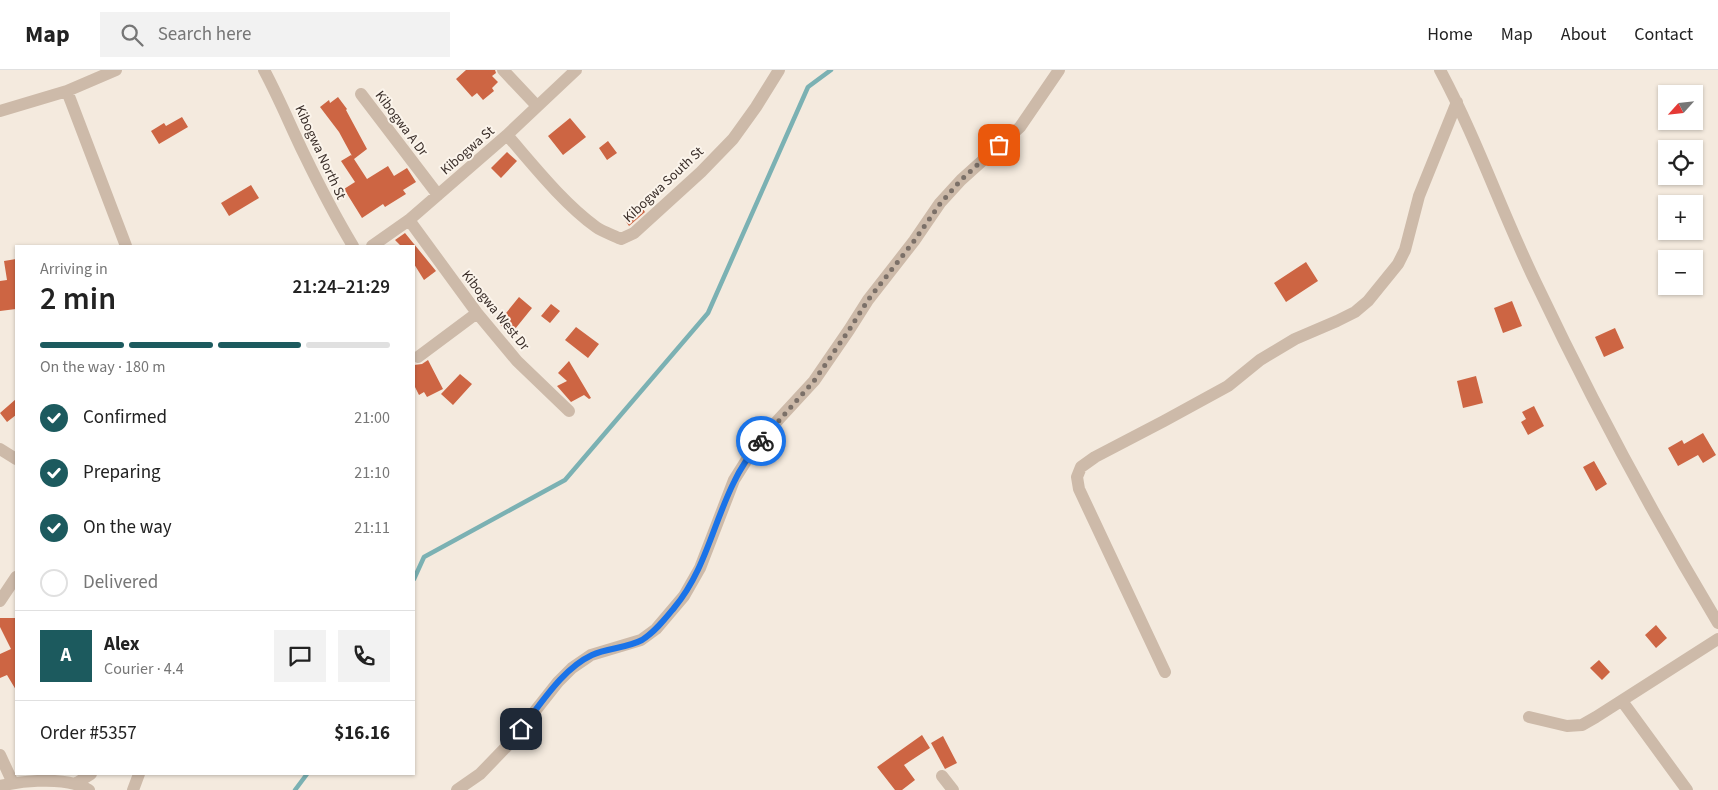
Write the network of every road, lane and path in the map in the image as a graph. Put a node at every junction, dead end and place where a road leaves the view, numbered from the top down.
1 (116, 70) edge
2 (264, 70) edge
3 (503, 70) edge
4 (576, 70) edge
5 (779, 70) edge
6 (1059, 70) edge
7 (1440, 70) edge
8 (67, 91) junction
9 (361, 94) dead end
10 (1457, 102) junction
11 (537, 106) junction
12 (0, 111) edge
13 (507, 135) junction
14 (438, 194) junction
15 (409, 220) junction
16 (126, 245) edge
17 (351, 245) edge
18 (373, 245) edge
19 (477, 313) junction
20 (418, 357) dead end
21 (569, 411) dead end
22 (0, 449) edge
23 (15, 458) edge
24 (15, 578) edge
25 (0, 601) edge
26 (1718, 623) edge
27 (1718, 639) edge
28 (1165, 672) dead end
29 (1622, 701) junction
30 (1529, 717) dead end
31 (0, 756) edge
32 (89, 775) edge
33 (139, 775) edge
34 (942, 776) dead end
35 (13, 783) junction
36 (75, 784) junction
37 (0, 786) edge
38 (89, 790) edge
39 (133, 790) edge
40 (458, 790) edge
41 (953, 790) edge
42 (1687, 790) edge

1 - 8 street
2 - 17 street, Kibogwa North St
3 - 11 street
4 - 11 street, Kibogwa St
5 - 13 street, Kibogwa South St
6 - 40 street
7 - 10 street
8 - 12 street
8 - 16 street
9 - 14 street, Kibogwa A Dr
10 - 26 street
10 - 28 street
11 - 13 street, Kibogwa St
13 - 14 street, Kibogwa St
14 - 15 street, Kibogwa St
15 - 18 street, Kibogwa St
15 - 19 street, Kibogwa West Dr
19 - 20 street
19 - 21 street, Kibogwa West Dr
22 - 23 street
24 - 25 street
27 - 29 street
29 - 30 street
29 - 42 street
31 - 35 street
32 - 36 street
33 - 39 street
34 - 41 street
35 - 36 street
35 - 37 street
36 - 38 street

